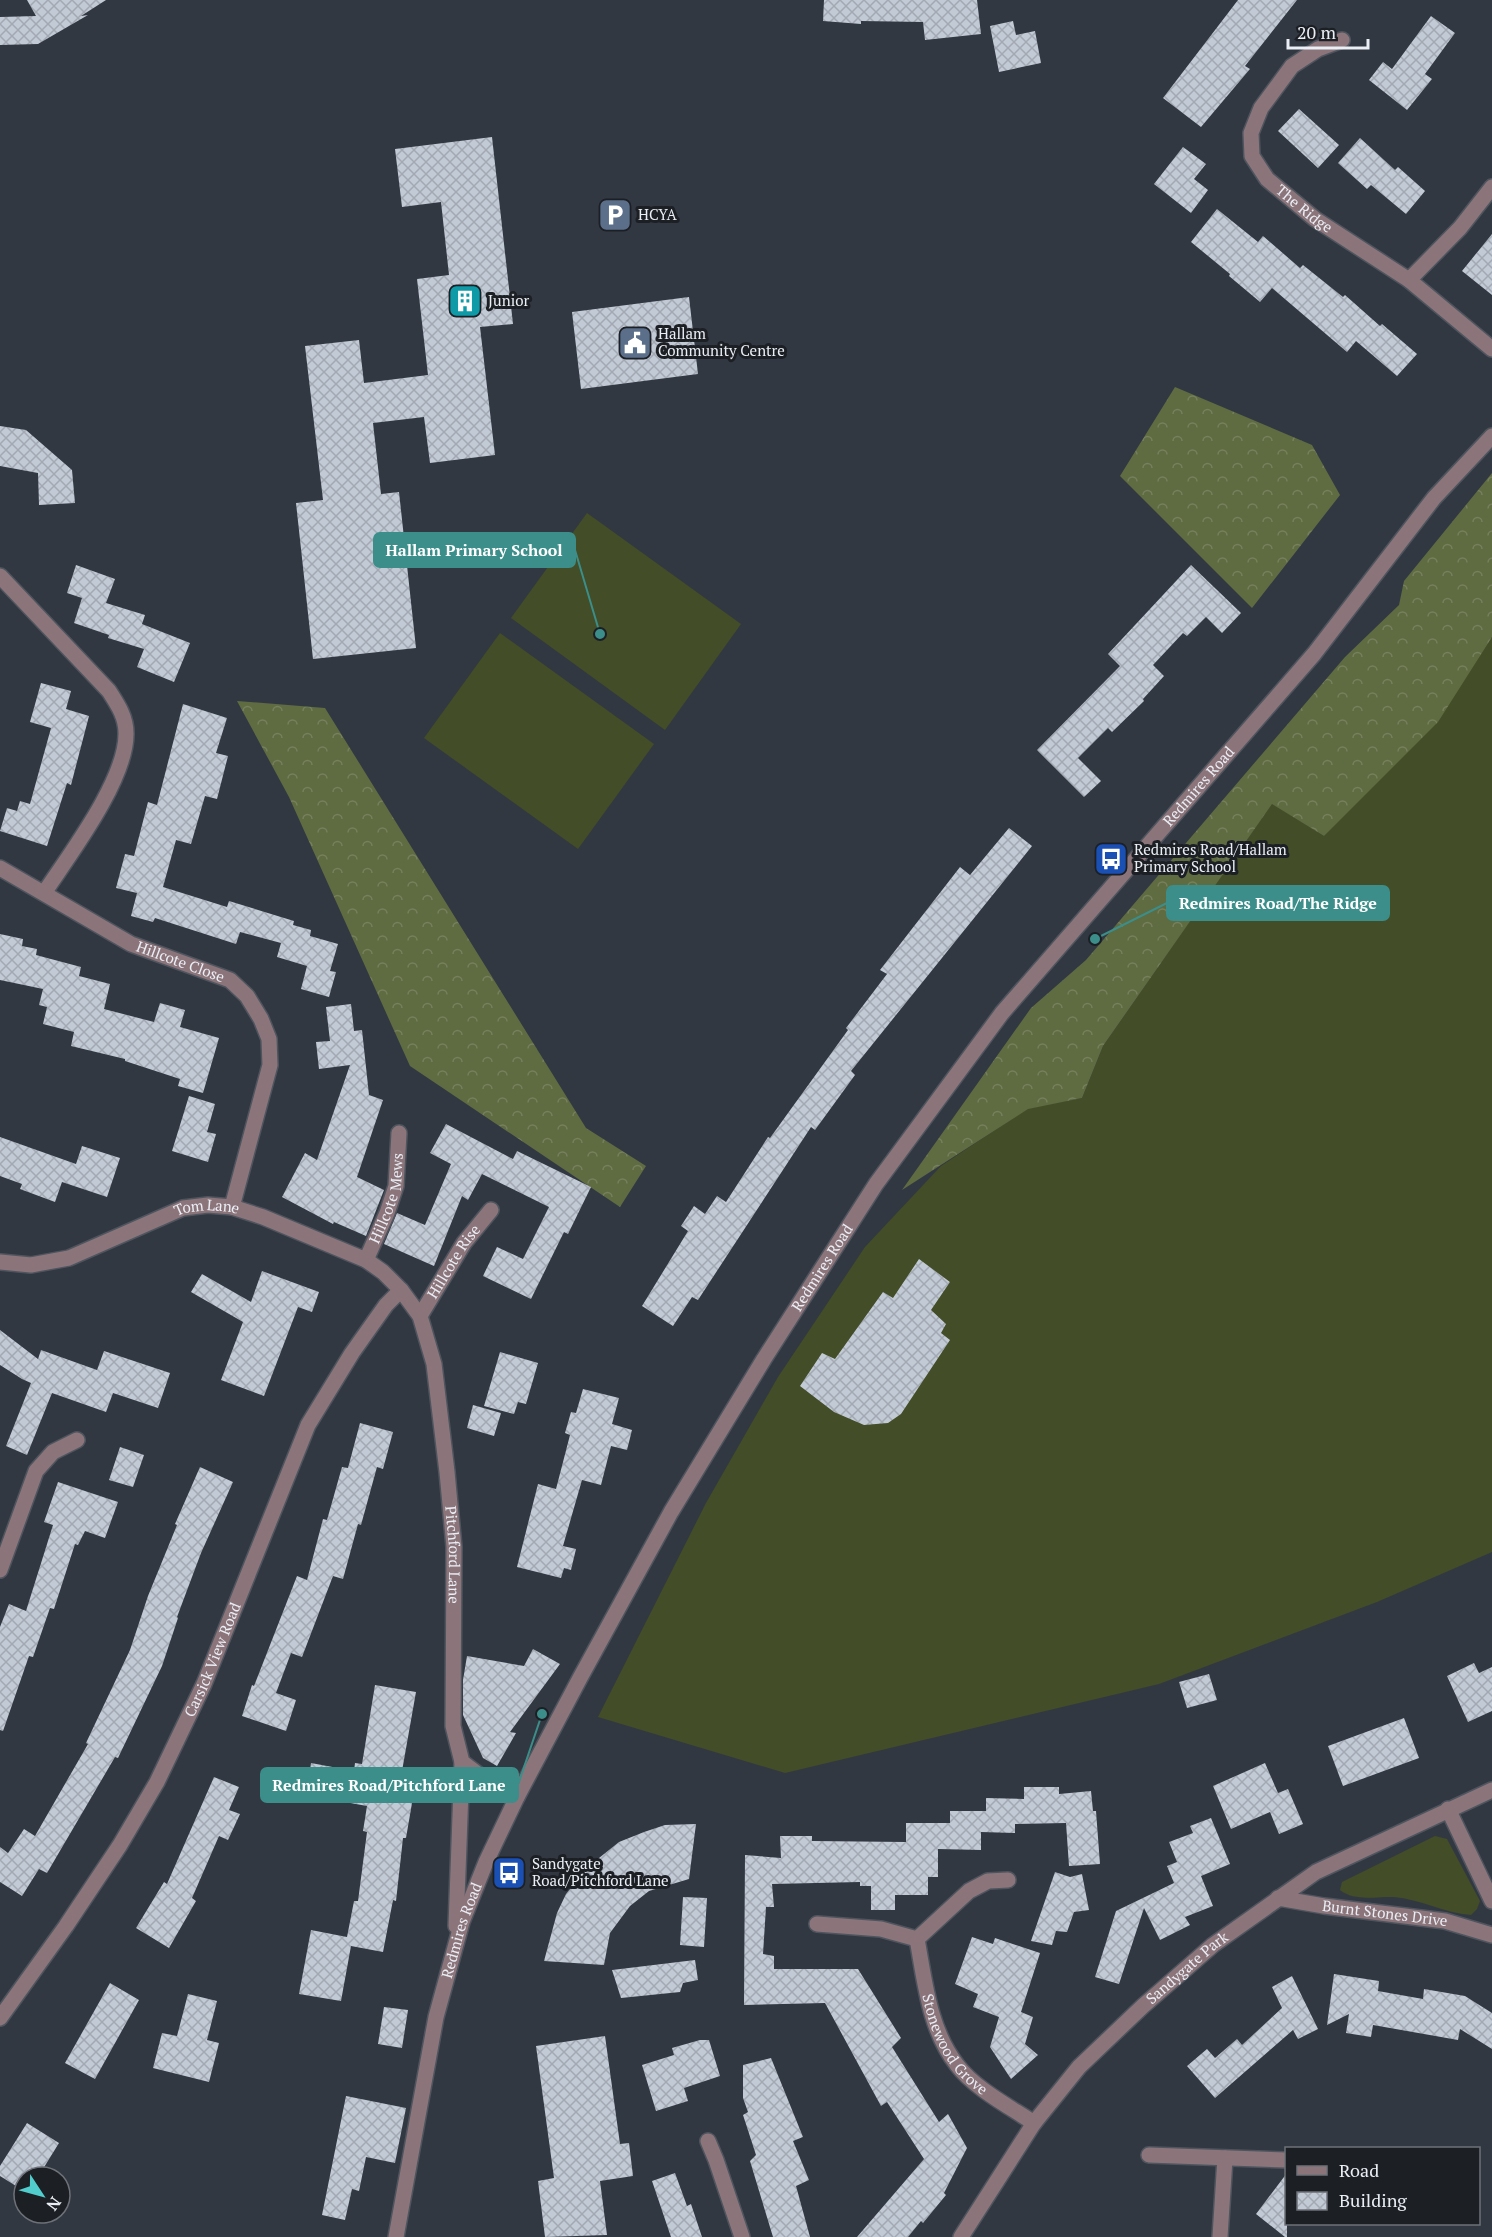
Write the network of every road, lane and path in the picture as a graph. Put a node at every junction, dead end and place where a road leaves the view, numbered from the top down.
1 (1342, 40) dead end
2 (1492, 187) edge
3 (1408, 280) junction
4 (1492, 349) edge
5 (1492, 436) edge
6 (0, 576) edge
7 (0, 868) edge
8 (44, 894) junction
9 (399, 1133) dead end
10 (232, 1207) junction
11 (491, 1210) dead end
12 (366, 1260) junction
13 (0, 1262) edge
14 (401, 1290) junction
15 (420, 1316) junction
16 (77, 1440) dead end
17 (0, 1570) edge
18 (462, 1762) junction
19 (1492, 1790) edge
20 (517, 1797) junction
21 (1448, 1809) junction
22 (1008, 1880) dead end
23 (1278, 1898) junction
24 (1492, 1901) edge
25 (817, 1924) dead end
26 (1492, 1935) edge
27 (917, 1939) junction
28 (456, 1944) junction
29 (0, 2018) edge
30 (1034, 2123) junction
31 (708, 2141) dead end
32 (1149, 2155) dead end
33 (1225, 2158) junction
34 (1285, 2160) edge
35 (396, 2237) edge
36 (742, 2237) edge
37 (961, 2237) edge
38 (1220, 2237) edge

1 - 3 street, The Ridge
2 - 3 street
3 - 4 street, The Ridge
5 - 20 street, Redmires Road
6 - 8 street
7 - 8 street, Hillcote Close
8 - 10 street, Hillcote Close
9 - 12 street, Hillcote Mews
10 - 12 street, Tom Lane
10 - 13 street, Tom Lane
11 - 15 street, Hillcote Rise
12 - 14 street, Tom Lane
14 - 15 street, Pitchford Lane
14 - 29 street, Carsick View Road
15 - 18 street, Pitchford Lane
16 - 17 street
18 - 20 street
18 - 28 street, Pitchford Lane
19 - 21 street, Sandygate Park
20 - 28 street, Redmires Road
21 - 23 street, Sandygate Park
21 - 24 street
22 - 27 street
23 - 26 street, Burnt Stones Drive
23 - 30 street, Sandygate Park
25 - 27 street
27 - 30 street, Stonewood Grove
28 - 35 street, Redmires Road
30 - 37 street, Sandygate Park
31 - 36 street
32 - 33 street
33 - 34 street
33 - 38 street

